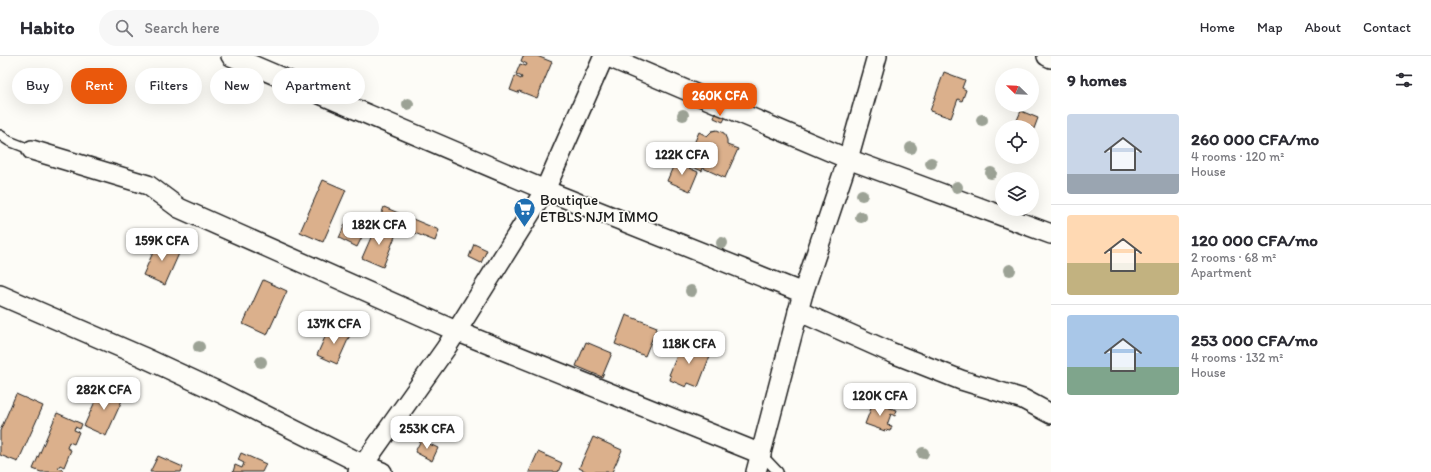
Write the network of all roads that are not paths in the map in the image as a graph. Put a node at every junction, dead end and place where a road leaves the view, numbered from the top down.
1 (232, 56) edge
2 (605, 56) edge
3 (877, 56) edge
4 (1047, 56) edge
5 (1051, 58) edge
6 (0, 135) edge
7 (32, 150) joint
8 (848, 159) junction
9 (545, 190) junction
10 (1051, 234) edge
11 (803, 292) junction
12 (0, 295) edge
13 (798, 311) junction
14 (456, 331) junction
15 (1051, 414) edge
16 (761, 454) junction
17 (361, 468) edge
18 (382, 472) edge
19 (756, 472) edge
20 (778, 472) edge

1 - 9 street
2 - 8 street
2 - 9 street
3 - 8 street
4 - 5 street
6 - 7 lane
7 - 14 street
8 - 10 street
8 - 11 street
9 - 11 street
9 - 14 street
11 - 13 street
12 - 17 street
13 - 15 street
13 - 16 street
14 - 16 street
14 - 17 street
16 - 19 street
16 - 20 lane
17 - 18 street

